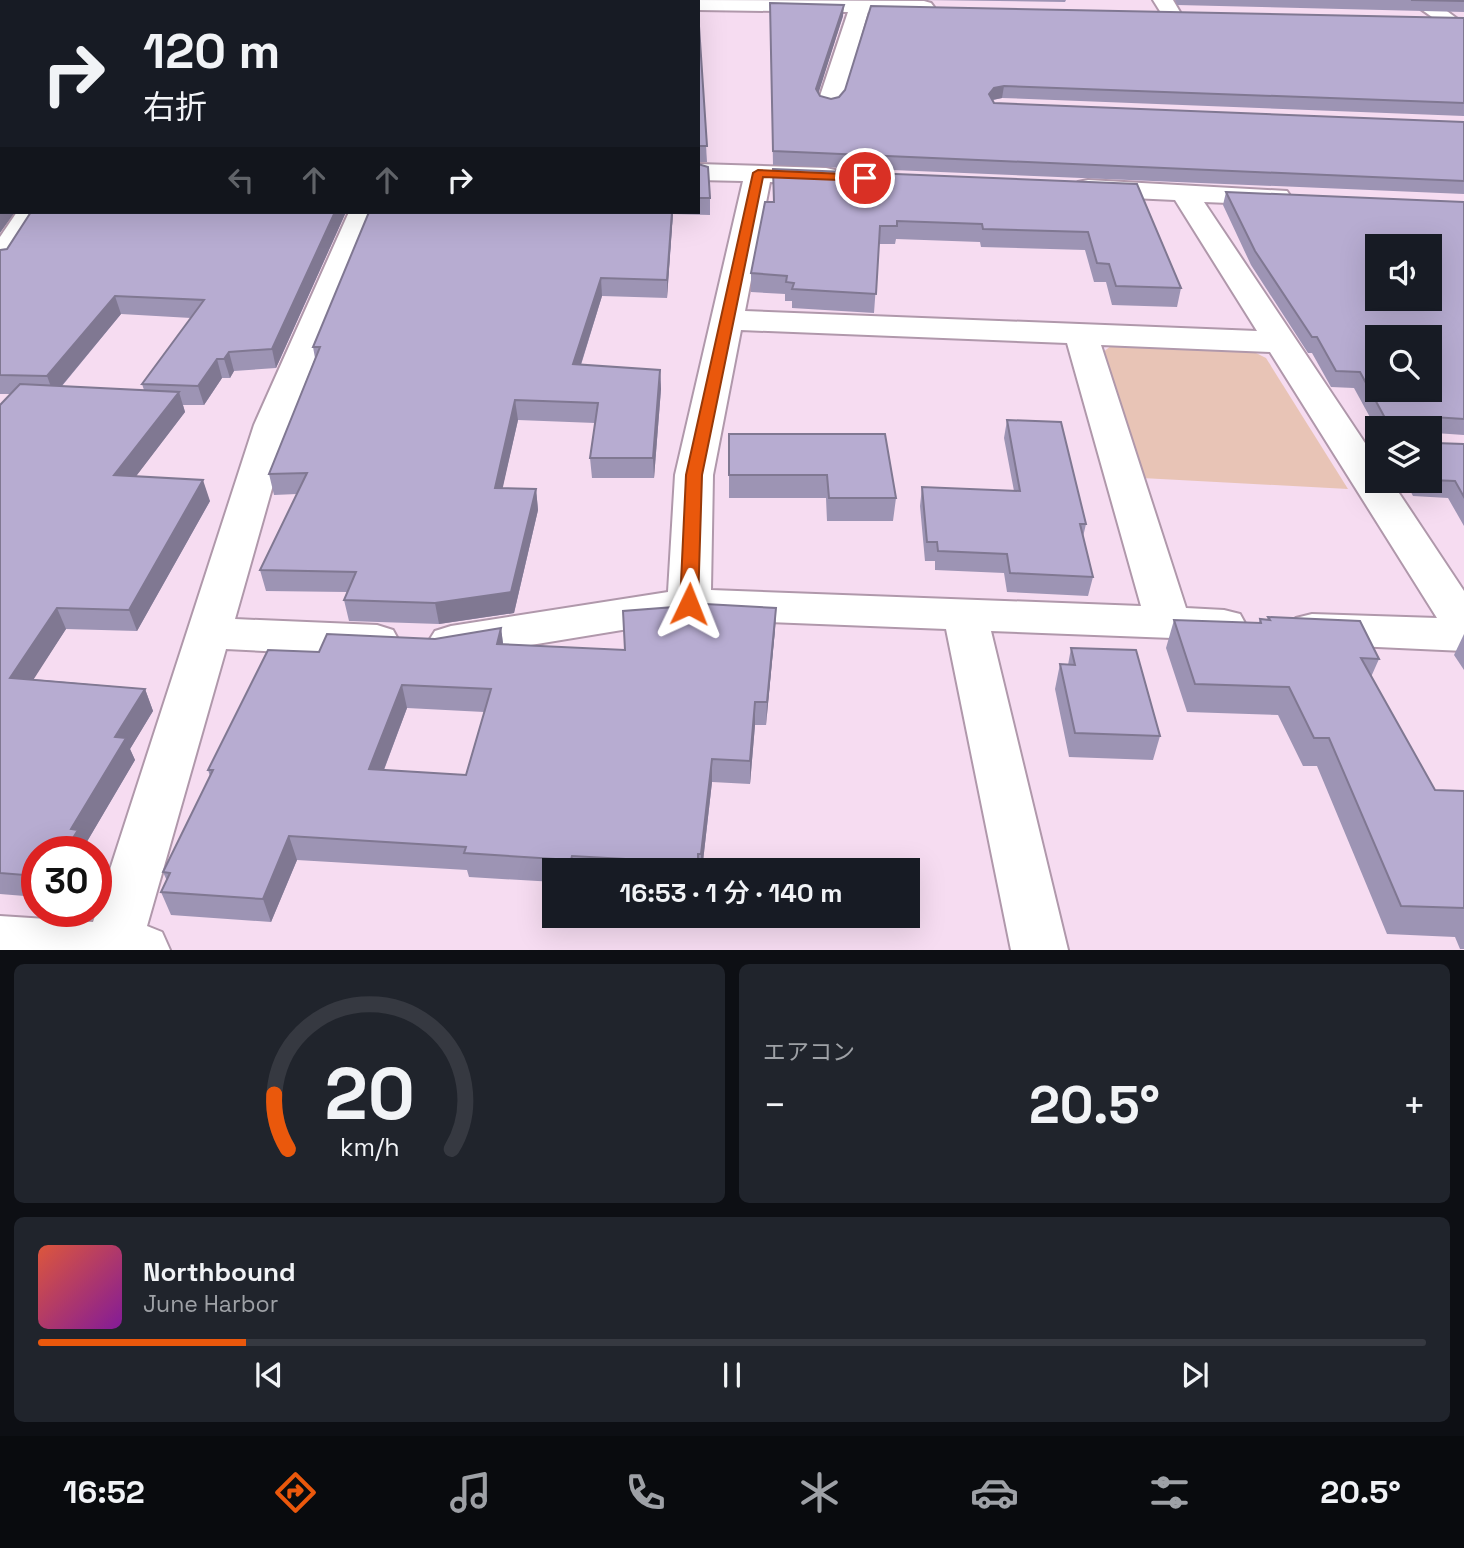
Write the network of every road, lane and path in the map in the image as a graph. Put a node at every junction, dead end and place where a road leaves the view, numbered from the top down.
1 (1418, 0) edge
2 (700, 4) edge
3 (860, 6) junction
4 (942, 8) edge
5 (1407, 19) edge
6 (1456, 21) edge
7 (830, 102) edge
8 (700, 172) edge
9 (758, 173) junction
10 (854, 178) edge
11 (1060, 187) edge
12 (1184, 192) junction
13 (1296, 197) edge
14 (30, 214) edge
15 (362, 214) edge
16 (0, 258) edge
17 (727, 320) junction
18 (1081, 334) junction
19 (1279, 342) junction
20 (1360, 442) edge
21 (689, 604) junction
22 (965, 614) junction
23 (1168, 622) junction
24 (1464, 625) edge
25 (209, 633) junction
26 (1464, 635) edge
27 (0, 941) edge
28 (123, 949) edge
29 (1040, 950) edge

1 - 6 street
2 - 3 street
3 - 4 street
3 - 7 street
5 - 6 street
8 - 9 street
9 - 10 street
9 - 17 street
11 - 12 street
12 - 13 street
12 - 19 street
14 - 16 street
15 - 25 street
17 - 18 street
17 - 21 street
18 - 19 street
18 - 23 street
19 - 20 street
20 - 24 street
21 - 22 street
21 - 25 street
22 - 23 street
22 - 29 street
23 - 26 street
25 - 28 street
27 - 28 street

